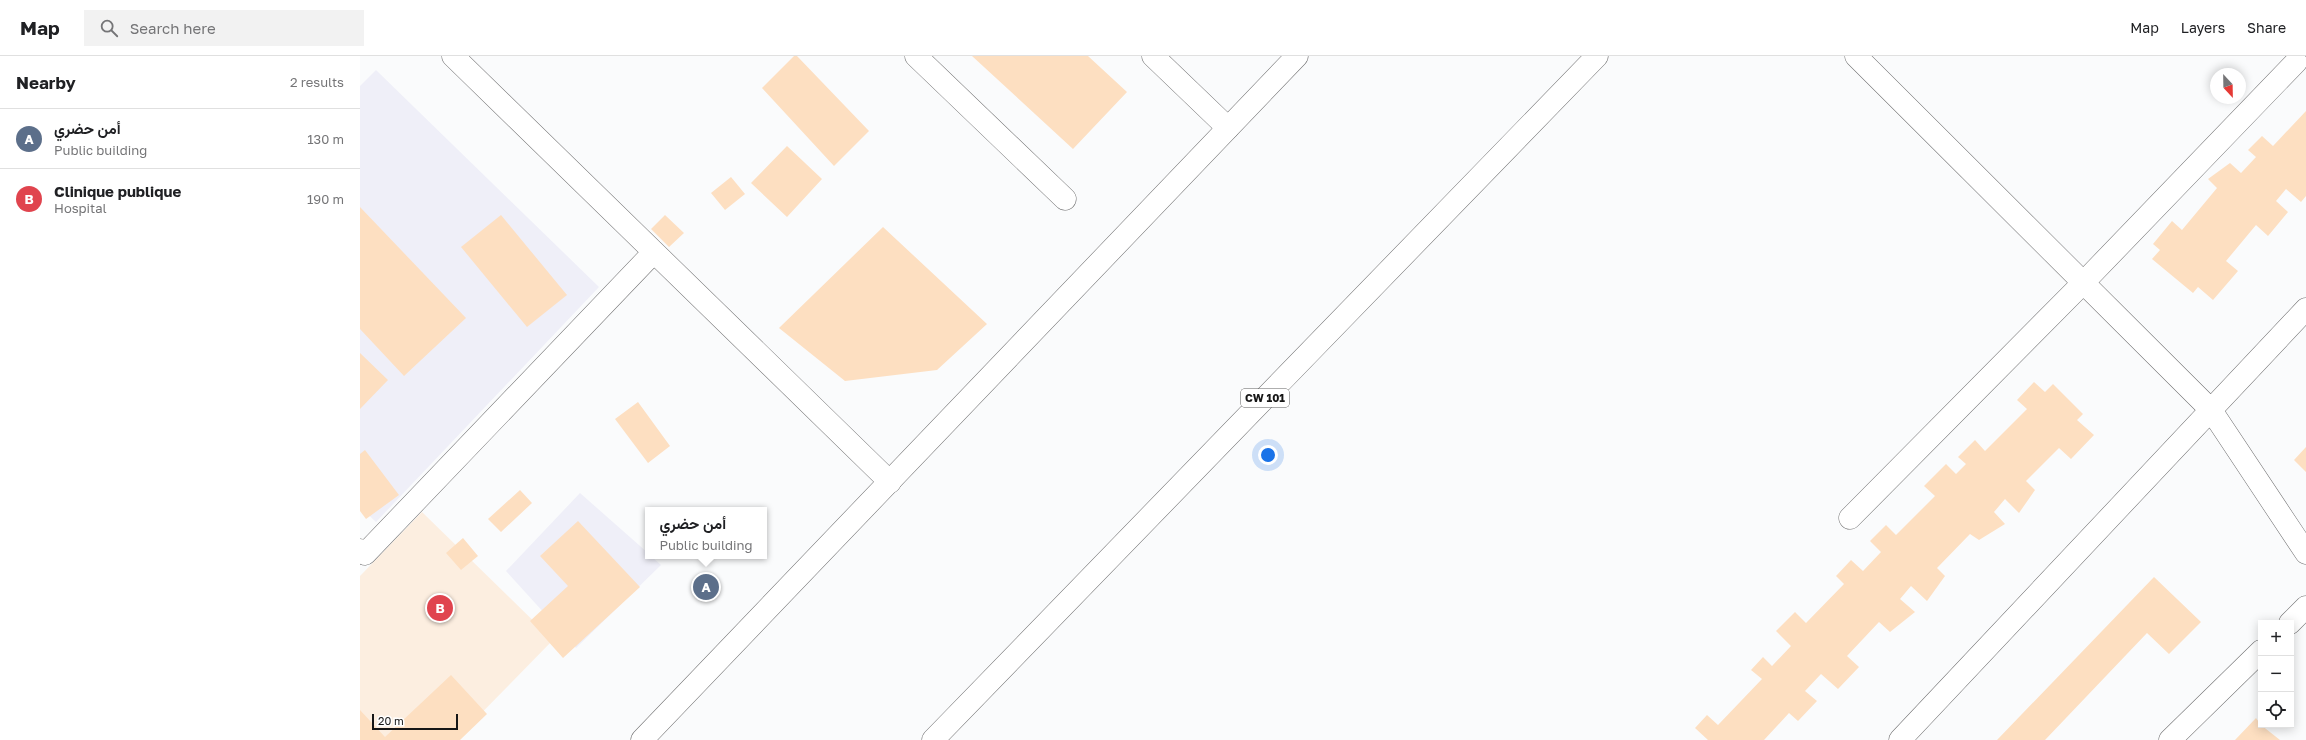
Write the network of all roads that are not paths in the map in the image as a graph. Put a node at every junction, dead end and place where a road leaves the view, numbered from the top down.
1 (453, 56) edge
2 (916, 56) edge
3 (1152, 56) edge
4 (1297, 56) edge
5 (1598, 56) edge
6 (1856, 56) edge
7 (2296, 62) dead end
8 (1228, 128) junction
9 (1065, 199) dead end
10 (654, 252) junction
11 (2083, 283) junction
12 (2306, 309) edge
13 (2211, 410) junction
14 (890, 482) junction
15 (1850, 518) dead end
16 (360, 550) edge
17 (2306, 553) edge
18 (2306, 608) edge
19 (2293, 620) edge
20 (2258, 654) edge
21 (642, 740) edge
22 (933, 740) edge
23 (1900, 740) edge
24 (2170, 740) edge

1 - 10 street
2 - 9 street
3 - 8 street
4 - 8 street
5 - 22 street, CW 101
6 - 11 street
7 - 11 street
8 - 14 street
10 - 14 street
10 - 16 street
11 - 13 street
11 - 15 street
12 - 13 street
13 - 17 street
13 - 23 street
14 - 21 street
18 - 19 street
20 - 24 street

